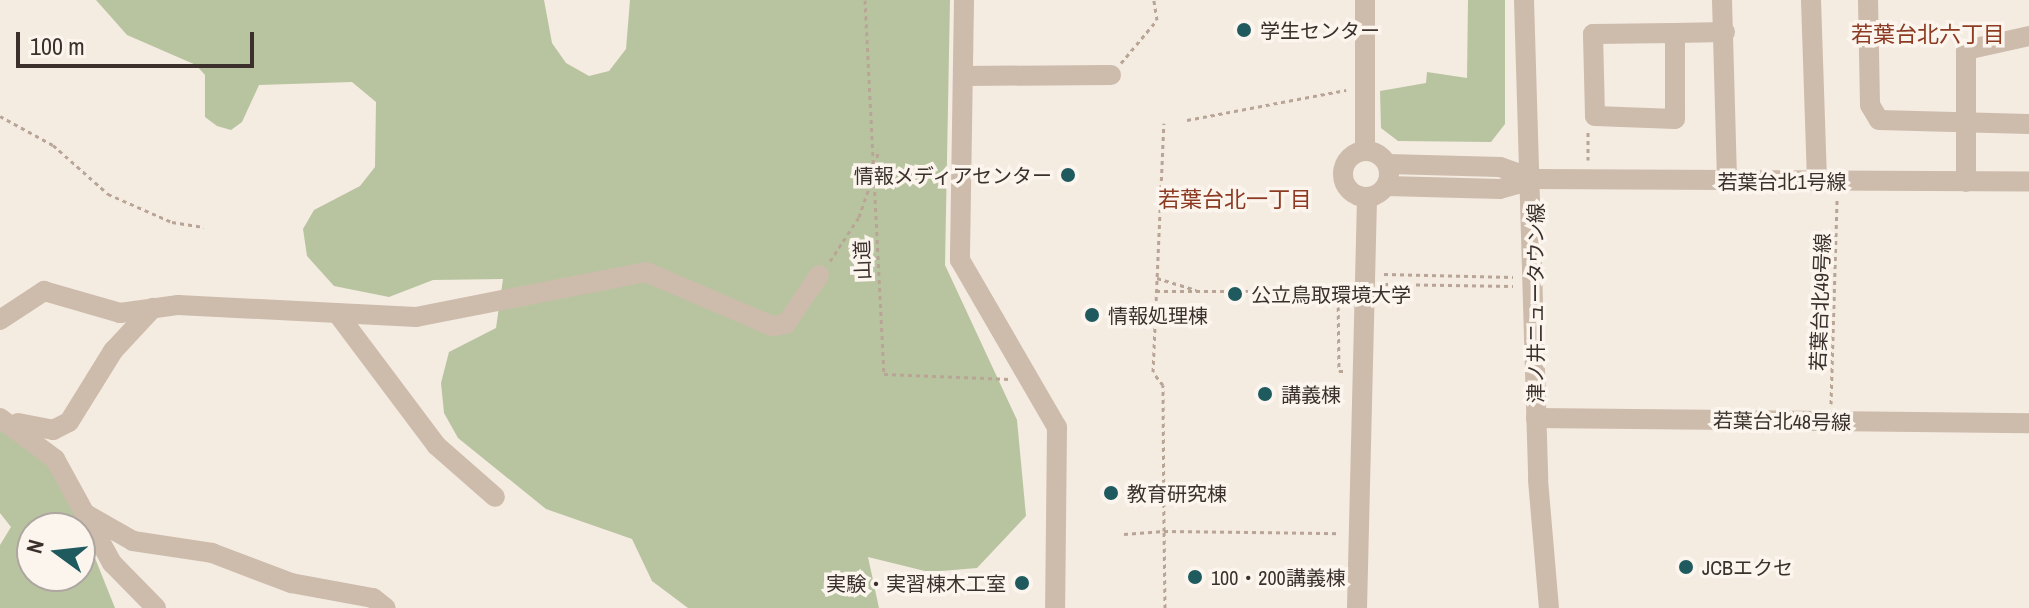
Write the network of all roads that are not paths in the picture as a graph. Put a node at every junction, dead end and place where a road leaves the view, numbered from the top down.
1 (964, 0) edge
2 (1365, 0) edge
3 (1524, 0) edge
4 (1722, 0) edge
5 (1811, 0) edge
6 (1868, 0) edge
7 (1725, 32) junction
8 (1675, 33) junction
9 (2029, 36) edge
10 (1111, 75) road end
11 (963, 76) junction
12 (2029, 124) edge
13 (1966, 125) junction
14 (1365, 151) junction
15 (1388, 164) junction
16 (1534, 179) junction
17 (1727, 180) junction
18 (1817, 181) junction
19 (1966, 182) junction
20 (2029, 182) edge
21 (1387, 186) junction
22 (1367, 198) junction
23 (819, 275) road end
24 (153, 308) junction
25 (337, 313) junction
26 (0, 320) edge
27 (1536, 418) junction
28 (4, 420) edge
29 (2029, 423) edge
30 (495, 497) dead end
31 (83, 512) edge
32 (96, 520) edge
33 (96, 534) edge
34 (156, 608) edge
35 (386, 608) edge
36 (1055, 608) edge
37 (1357, 608) edge
38 (1549, 608) edge

1 - 11 street
2 - 14 street
3 - 16 street, 津ノ井ニュータウン線
4 - 7 street
5 - 18 street
6 - 13 street
7 - 8 street
7 - 17 street
8 - 8 street
9 - 13 street
10 - 11 street
11 - 36 street
12 - 13 street
13 - 19 street
14 - 15 street
14 - 22 street
15 - 16 street
15 - 21 street
16 - 17 street, 若葉台北1号線
16 - 21 street
16 - 27 street, 津ノ井ニュータウン線
17 - 18 street, 若葉台北1号線
18 - 19 street, 若葉台北1号線
19 - 20 street, 若葉台北1号線
21 - 22 street
22 - 37 street
23 - 25 street
24 - 25 street
24 - 26 street
24 - 28 street
25 - 30 street
27 - 29 street, 若葉台北48号線
27 - 38 street, 津ノ井ニュータウン線
28 - 31 street
32 - 35 street
33 - 34 street

